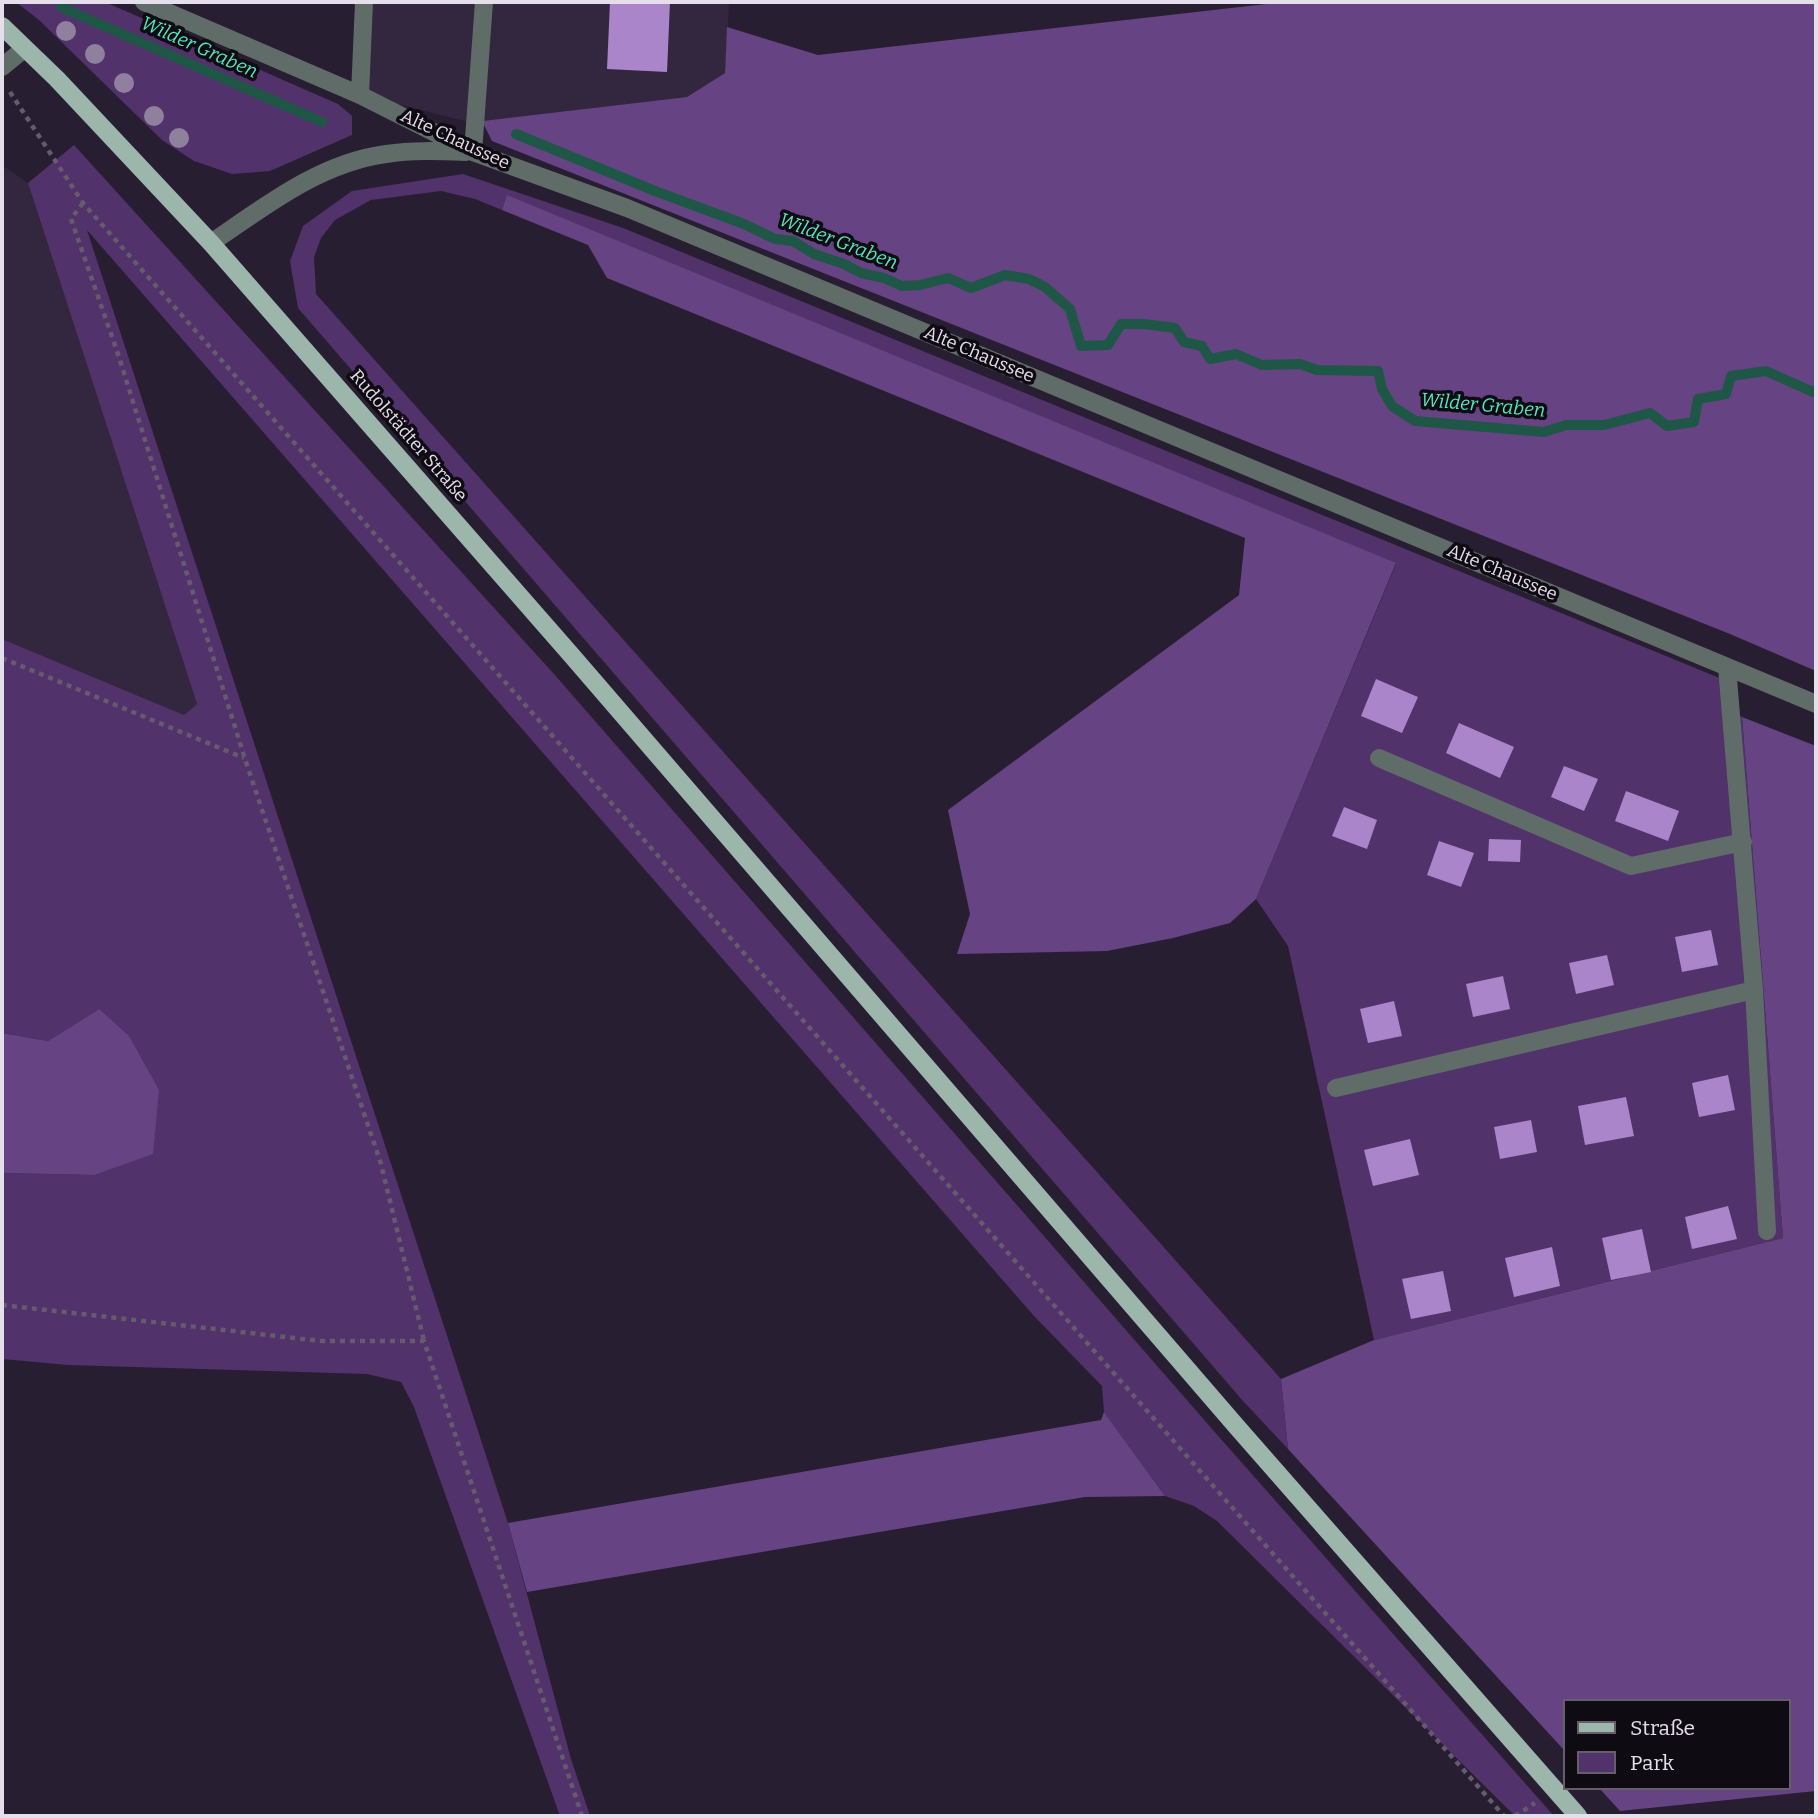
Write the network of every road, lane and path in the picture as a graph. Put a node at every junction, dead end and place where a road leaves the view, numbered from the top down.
1 (144, 2) edge
2 (364, 2) edge
3 (484, 2) edge
4 (2, 26) edge
5 (24, 49) junction
6 (2, 67) edge
7 (9, 91) dead end
8 (360, 95) junction
9 (473, 152) junction
10 (83, 203) junction
11 (211, 243) junction
12 (2, 658) edge
13 (1727, 667) junction
14 (1816, 704) edge
15 (1380, 758) dead end
16 (245, 759) junction
17 (1743, 842) junction
18 (1754, 990) junction
19 (1336, 1088) dead end
20 (1767, 1231) dead end
21 (2, 1305) edge
22 (424, 1341) junction
23 (582, 1816) edge
24 (1504, 1816) edge
25 (1578, 1816) edge

1 - 8 street, Alte Chaussee
2 - 8 street
3 - 9 street
4 - 5 main road, Rudolstädter Straße
5 - 6 street
5 - 11 main road, Rudolstädter Straße
7 - 10 path
8 - 9 street, Alte Chaussee
9 - 11 street
9 - 13 street, Alte Chaussee
10 - 16 path
10 - 24 path
11 - 25 main road, Rudolstädter Straße
12 - 16 path
13 - 14 street, Alte Chaussee
13 - 17 street
15 - 17 street
16 - 22 path
17 - 18 street
18 - 19 street
18 - 20 street
21 - 22 path
22 - 23 path

